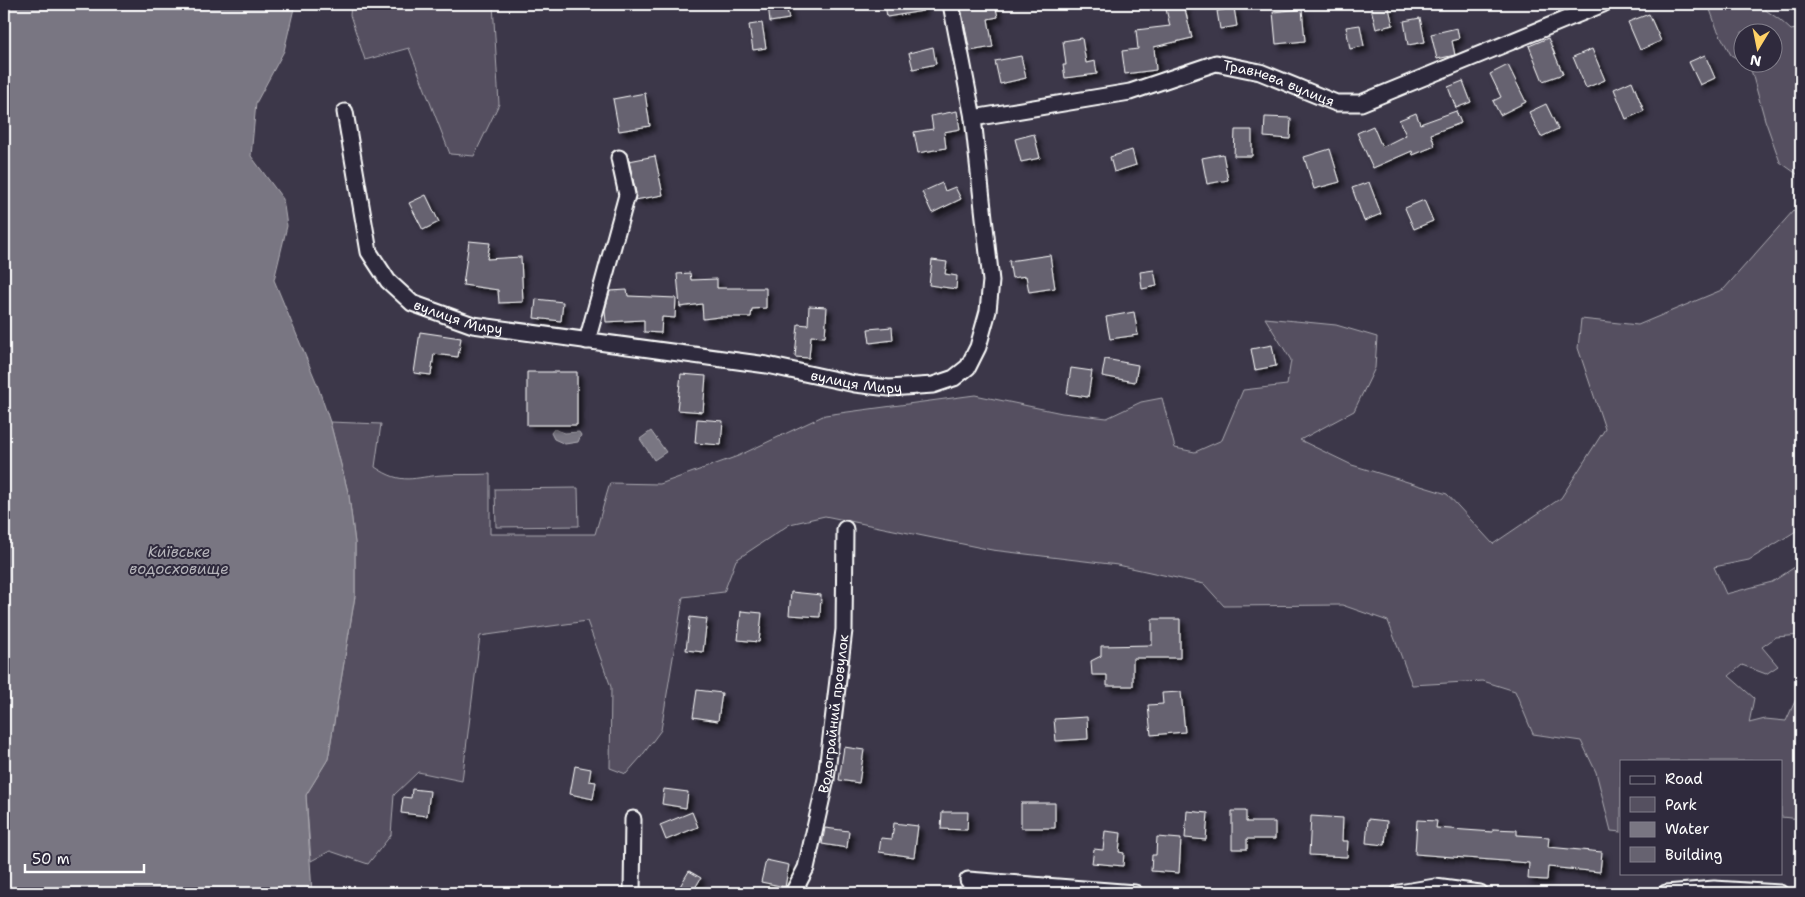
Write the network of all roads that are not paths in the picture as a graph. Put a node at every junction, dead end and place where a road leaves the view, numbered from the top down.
1 (951, 4) edge
2 (1603, 4) edge
3 (345, 112) dead end
4 (973, 118) junction
5 (619, 158) dead end
6 (586, 341) junction
7 (845, 529) dead end
8 (633, 819) dead end
9 (968, 880) dead end
10 (632, 893) edge
11 (793, 893) edge
12 (1135, 893) edge
13 (1399, 893) edge
14 (1480, 893) edge
15 (1666, 893) edge
16 (1780, 893) edge

1 - 4 street, вулиця Миру
2 - 4 street, Травнева вулиця
3 - 6 street, вулиця Миру
4 - 6 street, вулиця Миру
5 - 6 street
7 - 11 street, Водограйний провулок
8 - 10 street
9 - 12 street
13 - 14 street
15 - 16 street

